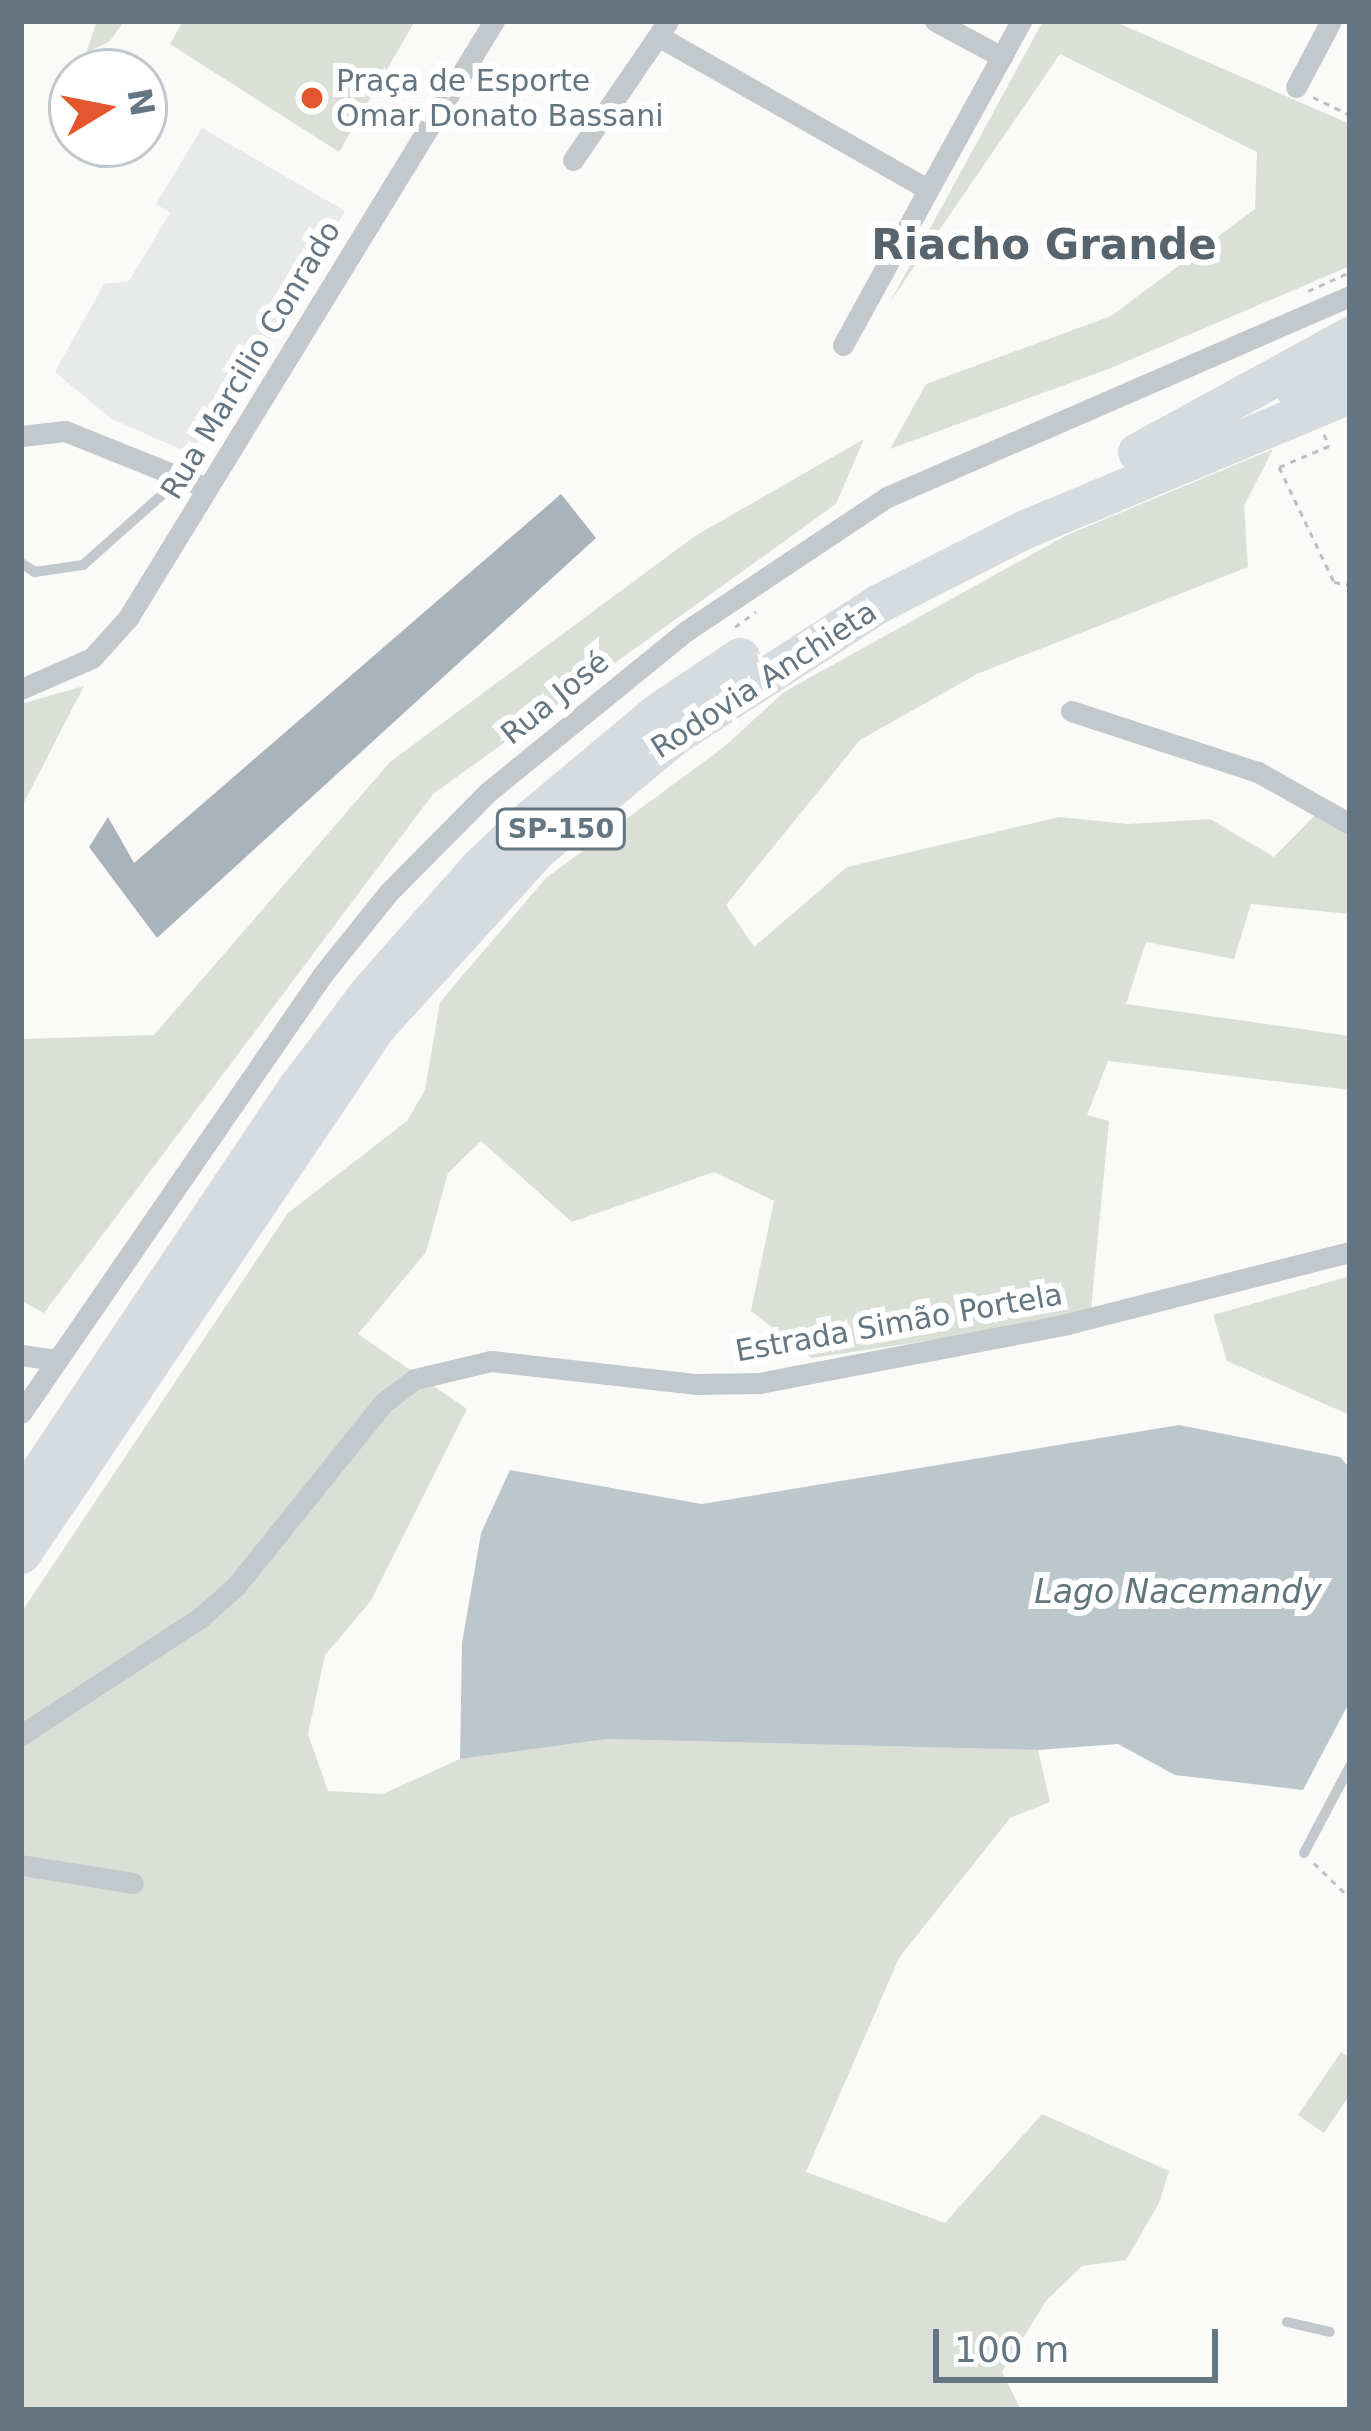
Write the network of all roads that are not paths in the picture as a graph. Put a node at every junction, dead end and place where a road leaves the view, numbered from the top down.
1 (494, 21) edge
2 (935, 21) edge
3 (1021, 21) edge
4 (1330, 21) edge
5 (663, 28) edge
6 (1002, 57) junction
7 (1296, 87) road end
8 (573, 160) dead end
9 (926, 188) junction
10 (1350, 296) edge
11 (1350, 336) edge
12 (843, 345) dead end
13 (1350, 364) edge
14 (1350, 394) edge
15 (21, 436) edge
16 (1137, 452) junction
17 (180, 479) junction
18 (207, 488) junction
19 (21, 563) edge
20 (21, 689) edge
21 (1071, 711) dead end
22 (1350, 824) edge
23 (1350, 1252) edge
24 (21, 1355) edge
25 (57, 1360) junction
26 (21, 1413) edge
27 (21, 1498) edge
28 (21, 1554) edge
29 (21, 1735) edge
30 (1350, 1766) edge
31 (1304, 1853) road end
32 (21, 1865) edge
33 (133, 1883) dead end
34 (1287, 2322) dead end
35 (1330, 2332) dead end

1 - 18 street, Rua Marcilio Conrado
2 - 6 street
3 - 6 street
4 - 7 street
5 - 8 street
5 - 9 street
6 - 9 street
9 - 12 street
10 - 25 street, Rua José
11 - 16 highway
13 - 16 highway, Rodovia Anchieta / SP-150
14 - 28 highway, Rodovia Anchieta / SP-150
15 - 17 street
16 - 27 highway, Rodovia Anchieta / SP-150
17 - 18 street
17 - 19 lane
18 - 20 street, Rua Marcilio Conrado
21 - 22 street
23 - 29 street, Estrada Simão Portela
24 - 25 street
25 - 26 street, Rua José
30 - 31 lane
32 - 33 street
34 - 35 lane

